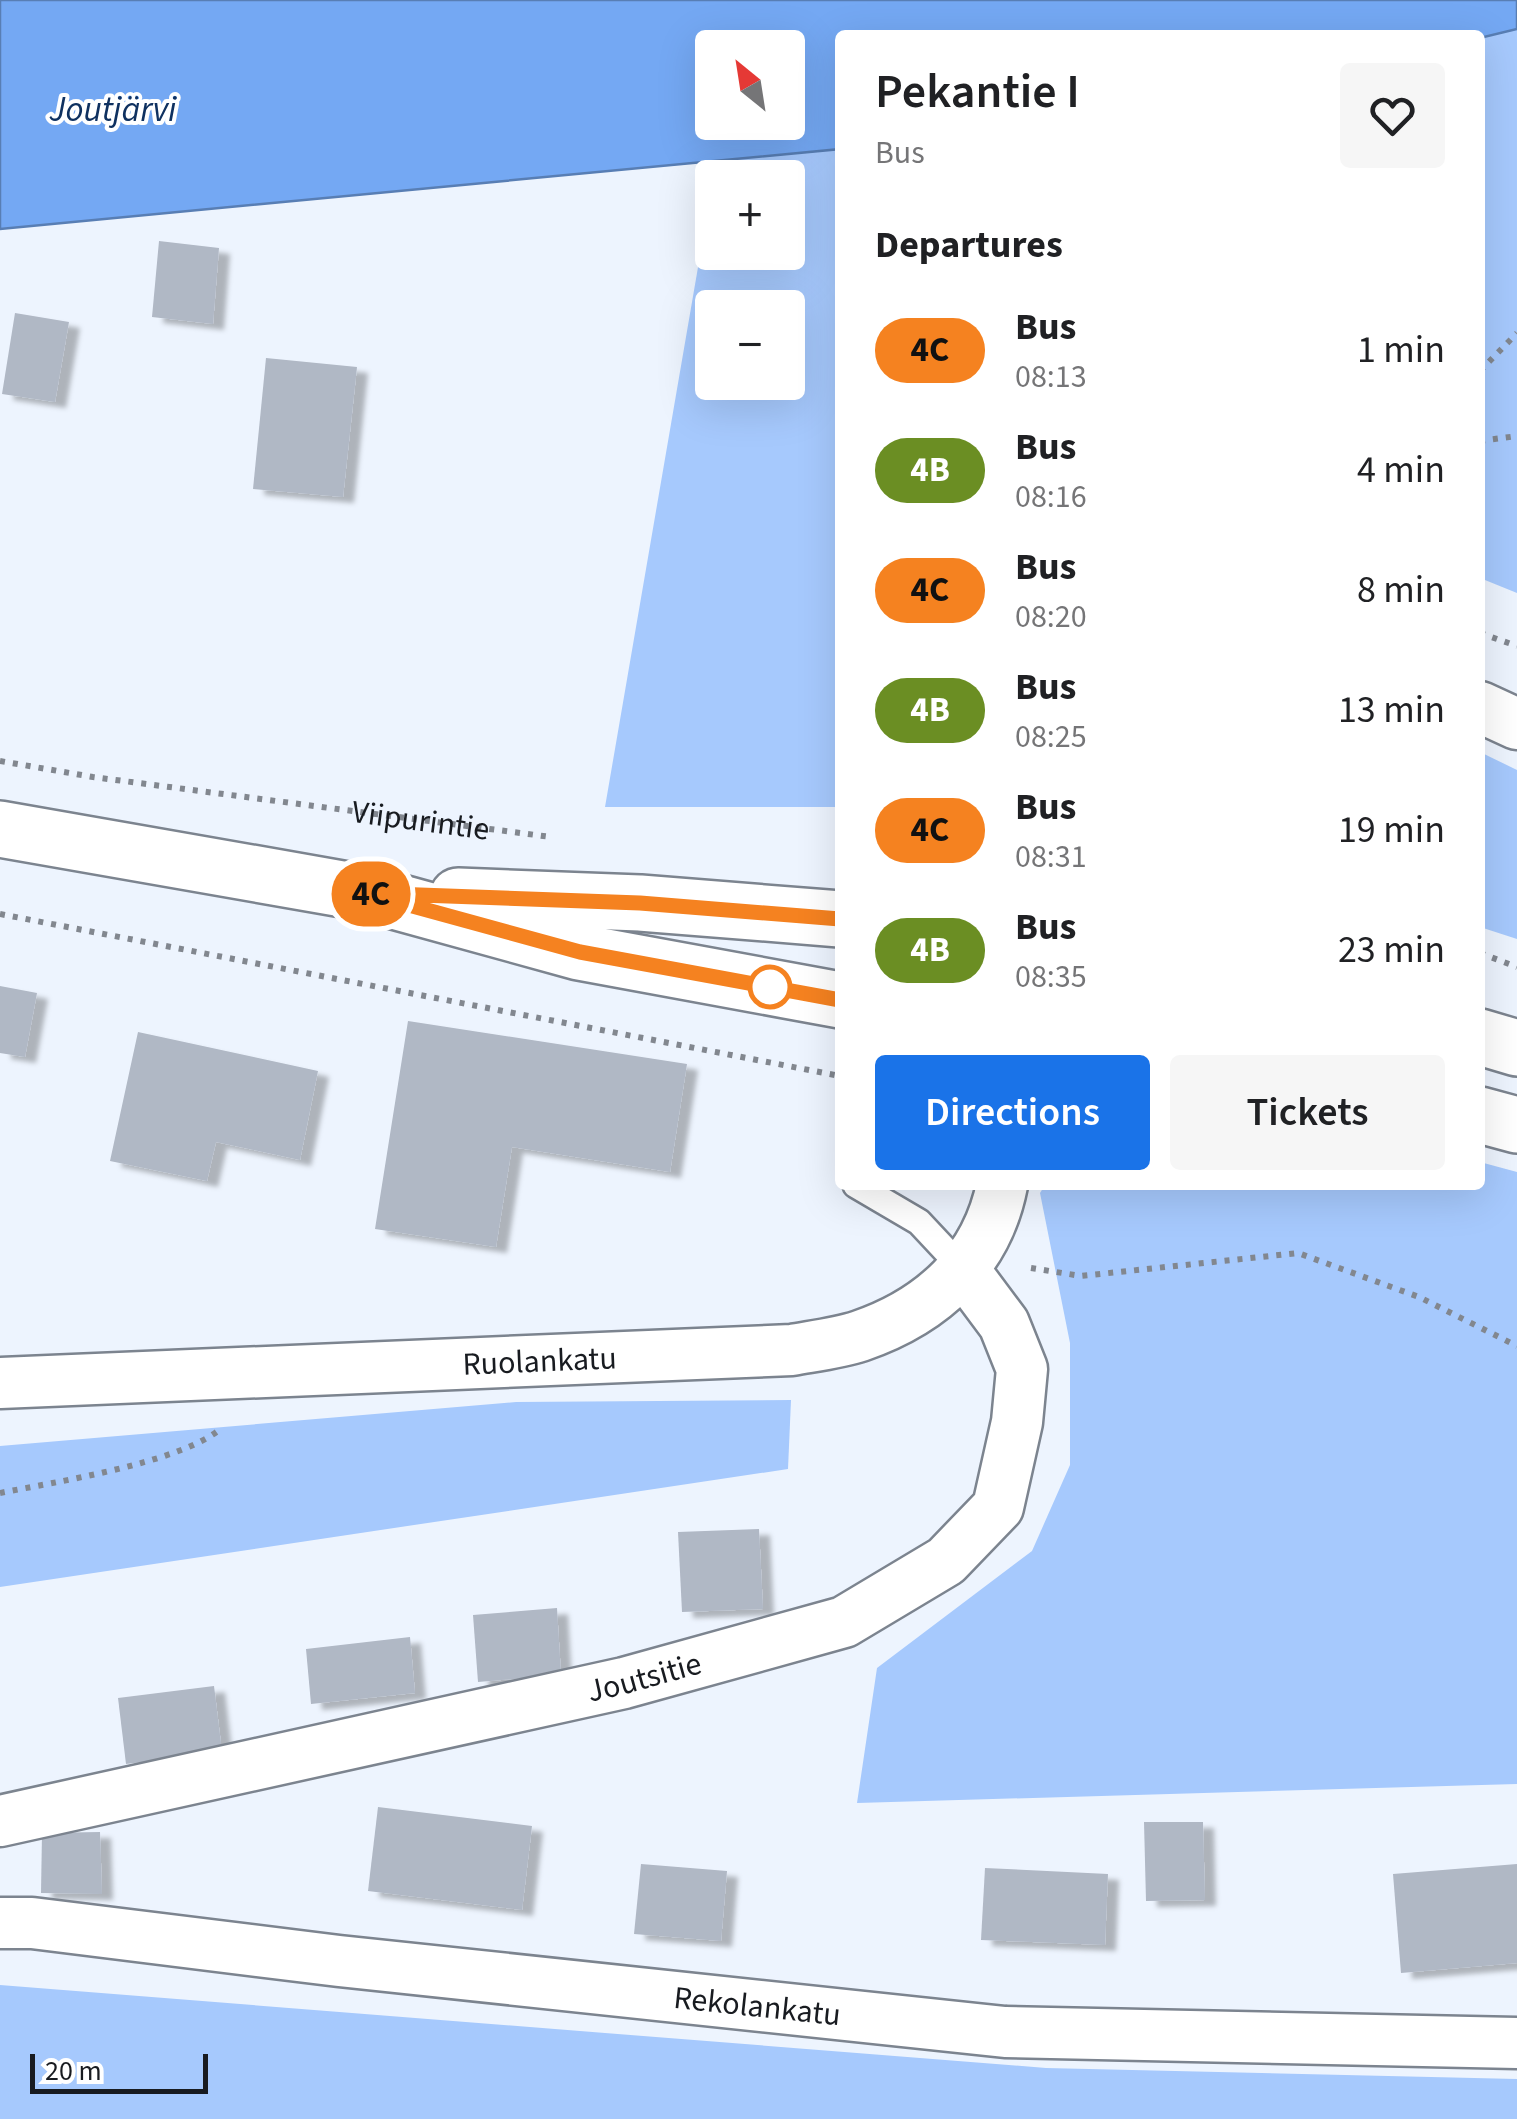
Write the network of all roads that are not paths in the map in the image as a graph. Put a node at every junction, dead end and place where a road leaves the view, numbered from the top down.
1 (1485, 709) edge
2 (1517, 724) edge
3 (0, 829) edge
4 (365, 893) junction
5 (835, 919) edge
6 (835, 999) edge
7 (1485, 1039) edge
8 (1517, 1048) edge
9 (1485, 1116) edge
10 (1517, 1125) edge
11 (865, 1190) edge
12 (1001, 1190) edge
13 (967, 1264) junction
14 (0, 1383) edge
15 (0, 1821) edge
16 (0, 1923) edge
17 (1517, 2043) edge

1 - 2 street
3 - 4 main road
4 - 5 main road
4 - 6 main road
7 - 8 main road
9 - 10 main road
11 - 13 lane
12 - 13 street, Ruolankatu
13 - 14 street, Ruolankatu
13 - 15 street, Joutsitie
16 - 17 street, Rekolankatu

